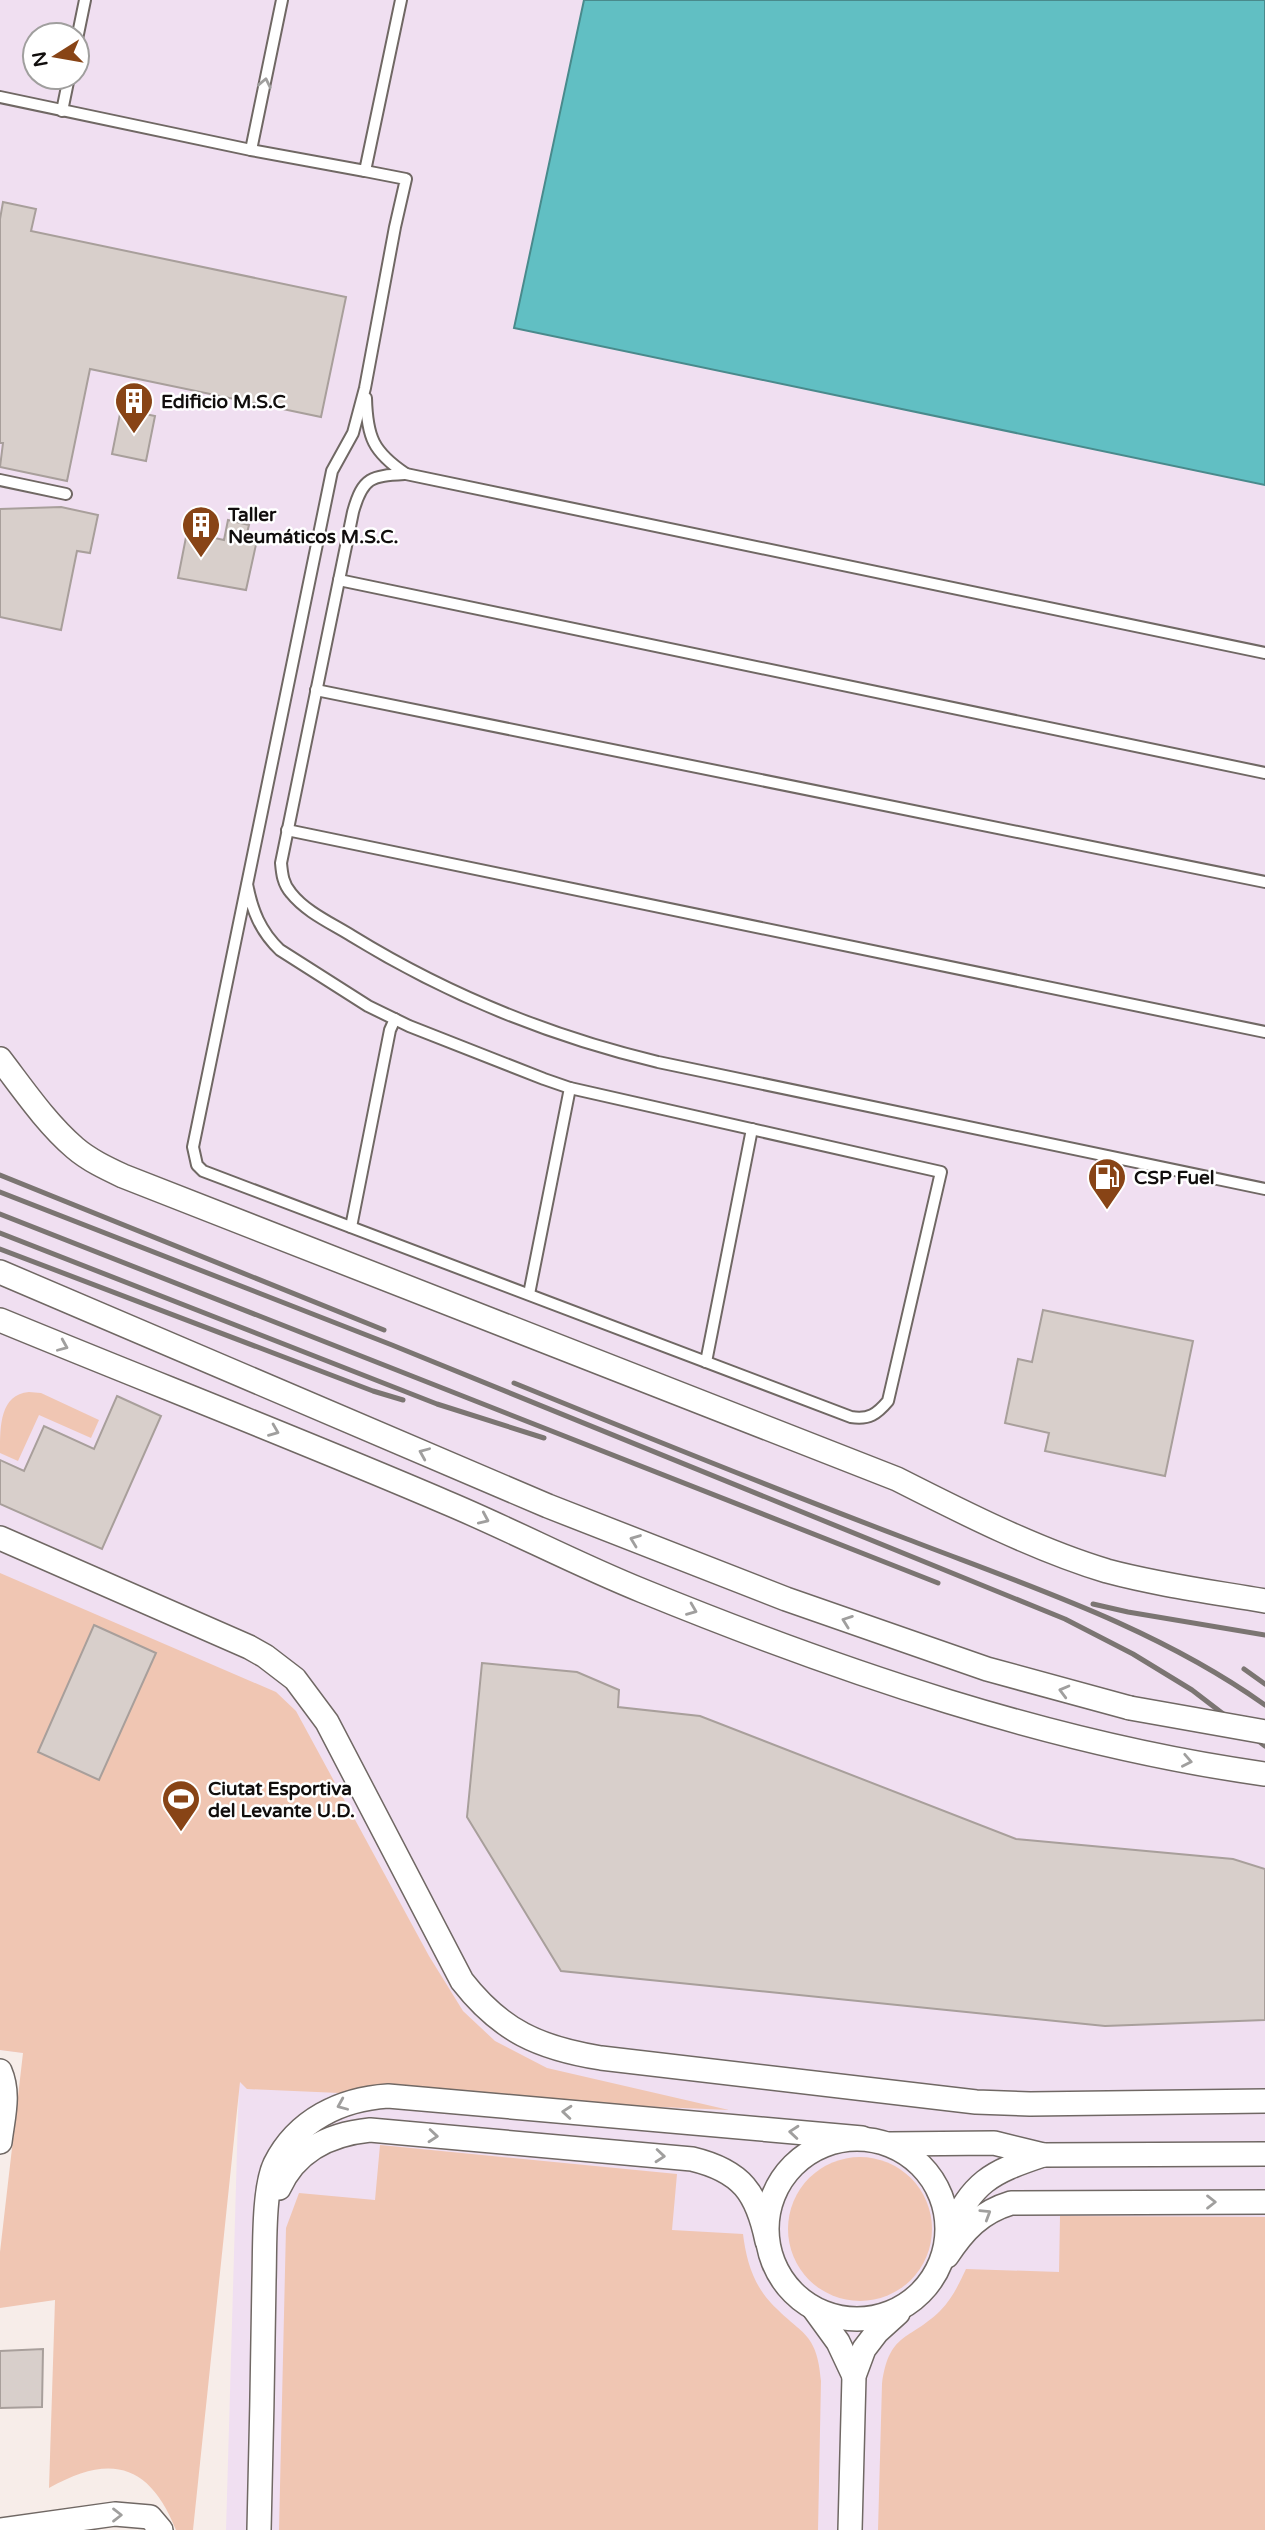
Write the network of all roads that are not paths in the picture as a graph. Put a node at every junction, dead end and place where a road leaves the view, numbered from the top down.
1 (85, 0) edge
2 (282, 0) edge
3 (401, 0) edge
4 (81, 21) edge
5 (66, 91) edge
6 (0, 97) edge
7 (62, 111) junction
8 (251, 150) junction
9 (365, 171) junction
10 (365, 388) junction
11 (406, 474) junction
12 (0, 480) edge
13 (66, 494) dead end
14 (339, 580) junction
15 (1265, 653) edge
16 (316, 690) junction
17 (1265, 773) edge
18 (287, 830) junction
19 (1265, 883) edge
20 (247, 884) junction
21 (395, 1019) junction
22 (1265, 1032) edge
23 (0, 1059) edge
24 (570, 1088) junction
25 (752, 1129) junction
26 (1265, 1189) edge
27 (351, 1227) junction
28 (0, 1272) edge
29 (529, 1294) junction
30 (0, 1320) edge
31 (706, 1362) junction
32 (0, 1538) edge
33 (1265, 1601) edge
34 (1265, 1732) edge
35 (1265, 1774) edge
36 (0, 2071) edge
37 (1265, 2101) edge
38 (862, 2138) junction
39 (0, 2142) edge
40 (890, 2144) junction
41 (1265, 2154) edge
42 (1044, 2155) junction
43 (1265, 2202) edge
44 (947, 2235) junction
45 (767, 2241) junction
46 (265, 2249) junction
47 (941, 2264) junction
48 (906, 2306) junction
49 (814, 2309) junction
50 (854, 2376) junction
51 (155, 2524) edge
52 (1, 2530) edge
53 (259, 2530) edge
54 (850, 2530) edge

1 - 4 lane
8 -> 2 lane
3 - 9 lane
5 - 7 lane
6 - 7 lane
7 - 8 lane
8 - 9 lane
9 - 10 lane
10 - 11 lane
10 - 20 lane
11 - 14 lane
11 - 15 lane
12 - 13 lane
14 - 16 lane
14 - 17 lane
16 - 18 lane
16 - 19 lane
18 - 22 lane
18 - 26 lane
20 - 21 lane
20 - 27 lane
21 - 24 lane
21 - 27 lane
23 - 33 street
24 - 25 lane
24 - 29 lane
25 - 31 lane
25 - 31 lane
27 - 29 lane
34 -> 28 street, bridge
29 - 31 lane
30 -> 35 street
32 - 37 street
36 - 39 street
38 - 40 street
38 - 45 street
38 -> 46 street
40 - 42 street
40 - 44 street
41 - 42 street
42 - 44 street
47 -> 43 street
44 - 47 street
46 -> 45 street
45 - 49 street
46 - 53 street
47 - 48 street
48 - 49 street
48 - 50 street
49 - 50 street
50 - 54 street
52 -> 51 street

